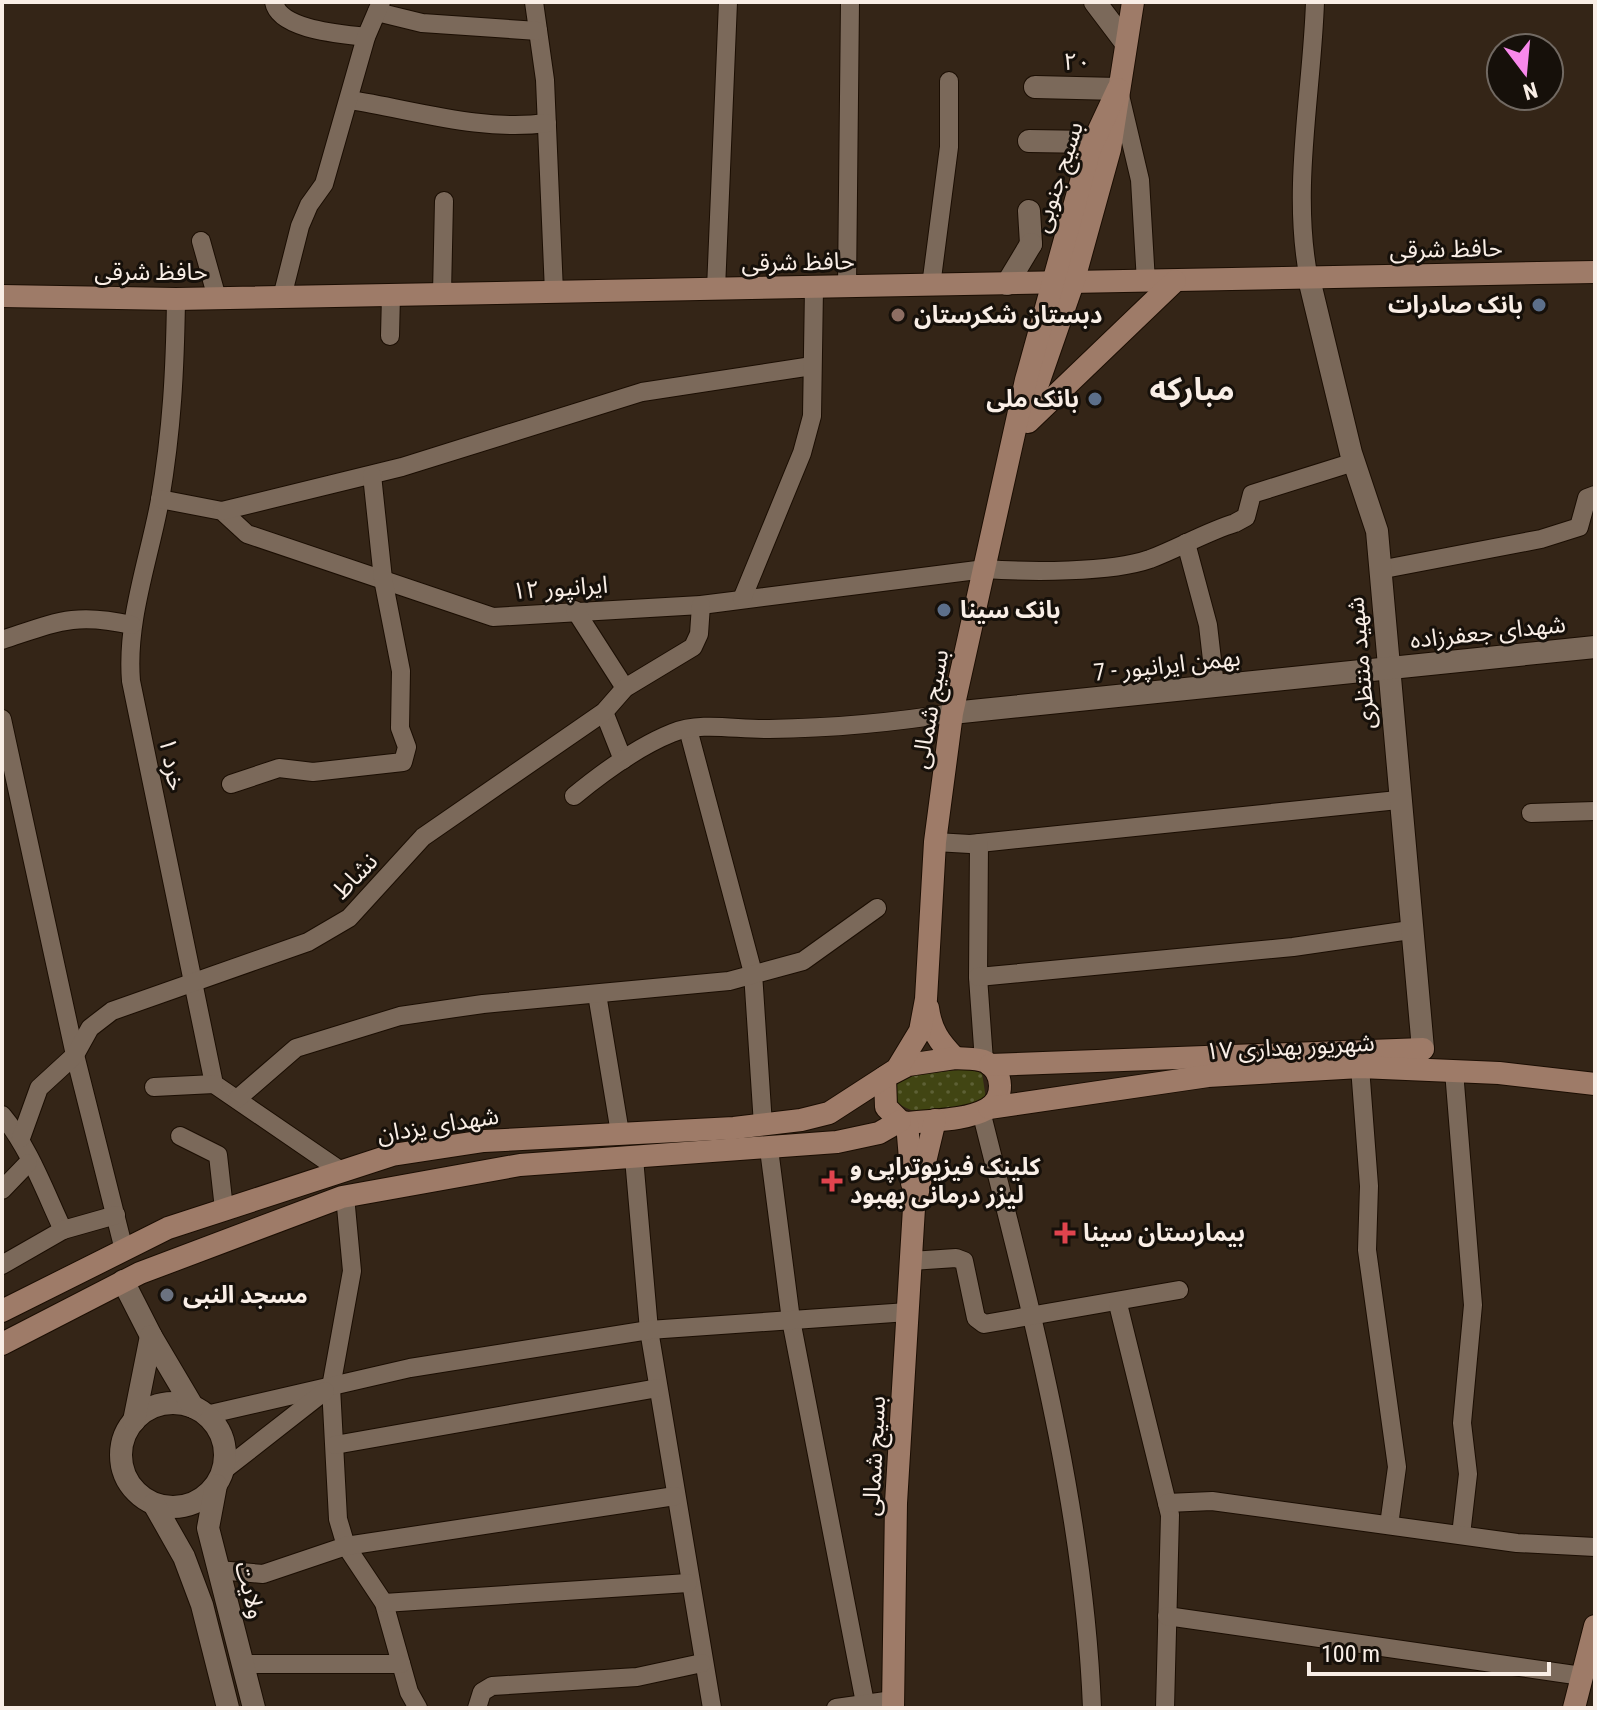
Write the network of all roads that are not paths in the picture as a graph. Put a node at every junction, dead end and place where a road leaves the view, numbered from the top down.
1 (274, 2) edge
2 (534, 2) edge
3 (728, 2) edge
4 (850, 2) edge
5 (1095, 2) edge
6 (1133, 2) edge
7 (1315, 2) edge
8 (379, 7) edge
9 (538, 31) junction
10 (366, 37) junction
11 (1126, 43) junction
12 (949, 81) dead end
13 (1035, 87) dead end
14 (1118, 89) junction
15 (350, 100) junction
16 (547, 123) junction
17 (1029, 141) dead end
18 (1093, 142) junction
19 (444, 201) dead end
20 (1029, 211) dead end
21 (201, 241) dead end
22 (1063, 243) junction
23 (1031, 244) junction
24 (1595, 272) edge
25 (1309, 279) junction
26 (1175, 281) junction
27 (1146, 282) junction
28 (1062, 283) junction
29 (1007, 284) junction
30 (931, 286) junction
31 (847, 287) junction
32 (814, 288) junction
33 (716, 289) junction
34 (554, 292) junction
35 (442, 294) junction
36 (391, 295) junction
37 (2, 296) edge
38 (282, 297) junction
39 (217, 298) junction
40 (176, 299) junction
41 (390, 336) dead end
42 (812, 366) junction
43 (1016, 434) junction
44 (1354, 462) junction
45 (372, 475) junction
46 (1595, 495) edge
47 (160, 499) junction
48 (222, 511) junction
49 (1186, 543) junction
50 (985, 569) junction
51 (1379, 570) junction
52 (383, 579) junction
53 (742, 599) junction
54 (701, 605) junction
55 (575, 610) junction
56 (132, 625) junction
57 (2, 640) edge
58 (1595, 647) edge
59 (1387, 669) junction
60 (1215, 686) junction
61 (625, 688) junction
62 (604, 712) junction
63 (952, 713) junction
64 (3, 725) edge
65 (688, 729) junction
66 (623, 760) junction
67 (231, 784) dead end
68 (574, 796) dead end
69 (1398, 800) junction
70 (1595, 811) edge
71 (1531, 813) dead end
72 (935, 842) junction
73 (979, 843) junction
74 (877, 908) dead end
75 (1410, 930) junction
76 (753, 973) junction
77 (978, 977) junction
78 (190, 982) junction
79 (597, 994) junction
80 (926, 999) junction
81 (1423, 1049) joint
82 (75, 1055) junction
83 (955, 1058) junction
84 (987, 1063) junction
85 (1030, 1063) junction
86 (1360, 1067) junction
87 (897, 1069) junction
88 (1454, 1071) junction
89 (214, 1084) junction
90 (1595, 1084) edge
91 (154, 1087) dead end
92 (237, 1099) junction
93 (1029, 1104) junction
94 (985, 1110) junction
95 (2, 1115) edge
96 (935, 1120) junction
97 (903, 1122) junction
98 (763, 1125) junction
99 (620, 1133) junction
100 (180, 1136) dead end
101 (543, 1137) junction
102 (21, 1138) junction
103 (484, 1141) junction
104 (769, 1149) junction
105 (634, 1158) junction
106 (28, 1163) junction
107 (540, 1163) junction
108 (489, 1170) junction
109 (341, 1171) junction
110 (2, 1190) edge
111 (345, 1196) junction
112 (914, 1208) junction
113 (224, 1209) junction
114 (116, 1215) junction
115 (63, 1230) junction
116 (124, 1250) junction
117 (911, 1261) junction
118 (2, 1265) edge
119 (123, 1281) junction
120 (1179, 1290) dead end
121 (1118, 1304) junction
122 (5, 1306) edge
123 (908, 1312) junction
124 (1032, 1316) junction
125 (791, 1320) junction
126 (649, 1330) junction
127 (151, 1336) junction
128 (2, 1344) edge
129 (331, 1387) junction
130 (658, 1388) junction
131 (199, 1411) junction
132 (134, 1421) junction
133 (335, 1445) junction
134 (220, 1477) junction
135 (675, 1496) junction
136 (1167, 1503) junction
137 (154, 1504) junction
138 (1389, 1525) junction
139 (1461, 1535) junction
140 (346, 1546) junction
141 (1595, 1547) edge
142 (218, 1570) junction
143 (688, 1583) junction
144 (384, 1603) junction
145 (1167, 1616) junction
146 (1595, 1626) edge
147 (702, 1663) junction
148 (242, 1664) junction
149 (401, 1664) junction
150 (1582, 1676) junction
151 (479, 1700) edge
152 (893, 1704) edge
153 (866, 1706) edge
154 (228, 1708) edge
155 (254, 1708) edge
156 (418, 1708) edge
157 (712, 1708) edge
158 (836, 1708) edge
159 (1092, 1708) edge
160 (1165, 1708) edge
161 (1574, 1708) edge

1 - 10 street
2 - 9 street
3 - 33 street
4 - 31 street
5 - 11 street
6 - 11 main road, بسیج جنوبی
7 - 25 street
8 - 9 street
8 - 10 street
9 - 16 street
10 - 15 street
11 - 14 main road, بسیج جنوبی
12 - 30 street
13 - 14 street, ۲۰
14 - 18 main road, بسیج جنوبی
14 - 27 street
14 - 28 main road, بسیج جنوبی
15 - 16 street
15 - 38 street
16 - 34 street
17 - 18 street
18 - 22 main road, بسیج جنوبی
19 - 35 street
20 - 23 street
21 - 39 street
22 - 23 street
22 - 28 main road, بسیج جنوبی
23 - 29 street
24 - 25 main road, حافظ شرقی
25 - 26 main road, حافظ شرقی
25 - 44 street, شهید منتظری
26 - 27 main road, حافظ شرقی
26 - 43 main road
27 - 28 main road, حافظ شرقی
28 - 29 main road, حافظ شرقی
28 - 43 main road, بسیج شمالی
29 - 30 main road, حافظ شرقی
30 - 31 main road, حافظ شرقی
31 - 32 main road, حافظ شرقی
32 - 33 main road, حافظ شرقی
32 - 42 street
33 - 34 main road, حافظ شرقی
34 - 35 main road, حافظ شرقی
35 - 36 main road, حافظ شرقی
36 - 38 main road, حافظ شرقی
36 - 41 street
37 - 40 main road, حافظ شرقی
38 - 39 main road, حافظ شرقی
39 - 40 main road, حافظ شرقی
40 - 47 street, خرد ۱
42 - 45 street
42 - 53 street
43 - 50 main road, بسیج شمالی
44 - 49 street, ایرانپور ۱۲
44 - 51 street, شهید منتظری
45 - 48 street
45 - 52 street
46 - 51 street
47 - 48 street, ایرانپور ۱۲
47 - 56 street, خرد ۱
48 - 52 street, ایرانپور ۱۲
49 - 50 street, ایرانپور ۱۲
49 - 60 street
50 - 53 street, ایرانپور ۱۲
50 - 63 main road, بسیج شمالی
51 - 59 street, شهید منتظری
52 - 55 street, ایرانپور ۱۲
52 - 67 street
53 - 54 street, ایرانپور ۱۲
54 - 55 street, ایرانپور ۱۲
54 - 61 street, نشاط
55 - 61 street
56 - 57 street
56 - 78 street, خرد ۱
58 - 59 street, شهدای جعفرزاده
59 - 60 street, بهمن ایرانپور - 7
59 - 69 street, شهید منتظری
60 - 63 street, بهمن ایرانپور - 7
61 - 62 street, نشاط
62 - 66 street
62 - 78 street, نشاط
63 - 65 street
63 - 72 main road, بسیج شمالی
64 - 82 street
65 - 66 street
65 - 76 street
66 - 68 street
69 - 73 street
69 - 75 street, شهید منتظری
70 - 71 street
72 - 73 street
72 - 80 main road, بسیج شمالی
73 - 77 street
74 - 76 street
75 - 77 street
75 - 81 street, شهید منتظری
76 - 79 street
76 - 98 street
77 - 84 street
78 - 82 street, نشاط
78 - 89 street, خرد ۱
79 - 92 street
79 - 99 street
80 - 83 main road, بسیج شمالی
80 - 87 main road, بسیج شمالی
81 - 85 main road
82 - 102 street, نشاط
82 - 114 street
83 - 84 main road
83 - 87 main road
84 - 85 main road
84 - 94 main road
85 - 93 main road
86 - 88 main road, ۱۷ شهریور بهداری
86 - 93 main road, ۱۷ شهریور بهداری
86 - 138 street
87 - 97 main road
87 - 98 main road, شهدای یزدان
88 - 90 main road, ۱۷ شهریور بهداری
88 - 139 street
89 - 91 street
89 - 92 street
92 - 109 street
93 - 94 main road, ۱۷ شهریور بهداری
94 - 96 main road, ۱۷ شهریور بهداری
94 - 124 street
95 - 102 street
96 - 97 main road, ۱۷ شهریور بهداری
96 - 112 main road, بسیج شمالی
97 - 104 main road
97 - 112 main road, بسیج شمالی
98 - 99 main road, شهدای یزدان
99 - 101 main road, شهدای یزدان
100 - 113 street
101 - 103 main road, شهدای یزدان
101 - 107 main road
102 - 106 street
103 - 108 main road
103 - 109 main road, شهدای یزدان
104 - 105 main road
104 - 125 street
105 - 107 main road
105 - 126 street
106 - 110 street
106 - 115 street
107 - 108 main road
108 - 111 main road
109 - 113 main road, شهدای یزدان
111 - 119 main road
111 - 129 street
112 - 117 main road, بسیج شمالی
113 - 116 main road, شهدای یزدان
114 - 115 street
114 - 116 street
115 - 118 street
116 - 122 main road, شهدای یزدان
117 - 123 main road, بسیج شمالی
117 - 124 street
119 - 127 street
119 - 128 main road
120 - 121 street
121 - 124 street
121 - 136 street
123 - 125 street
123 - 152 main road, بسیج شمالی
124 - 159 street
125 - 126 street
125 - 153 street
126 - 129 street
126 - 130 street
127 - 131 street
127 - 132 street
129 - 131 street
129 - 133 street
129 - 134 street
130 - 133 street
130 - 135 street
131 - 132 street
131 - 134 street
132 - 137 street
133 - 140 street
134 - 137 street
134 - 142 street, ولایت
135 - 140 street
135 - 143 street
136 - 138 street
136 - 145 street
137 - 154 street
138 - 139 street
139 - 141 street
140 - 142 street
140 - 144 street
142 - 148 street, ولایت
143 - 144 street
143 - 147 street
144 - 149 street
145 - 150 street
145 - 160 street
146 - 150 main road
147 - 151 street
147 - 157 street
148 - 149 street
148 - 155 street, ولایت
149 - 156 street
150 - 161 main road
152 - 153 street
153 - 158 street

